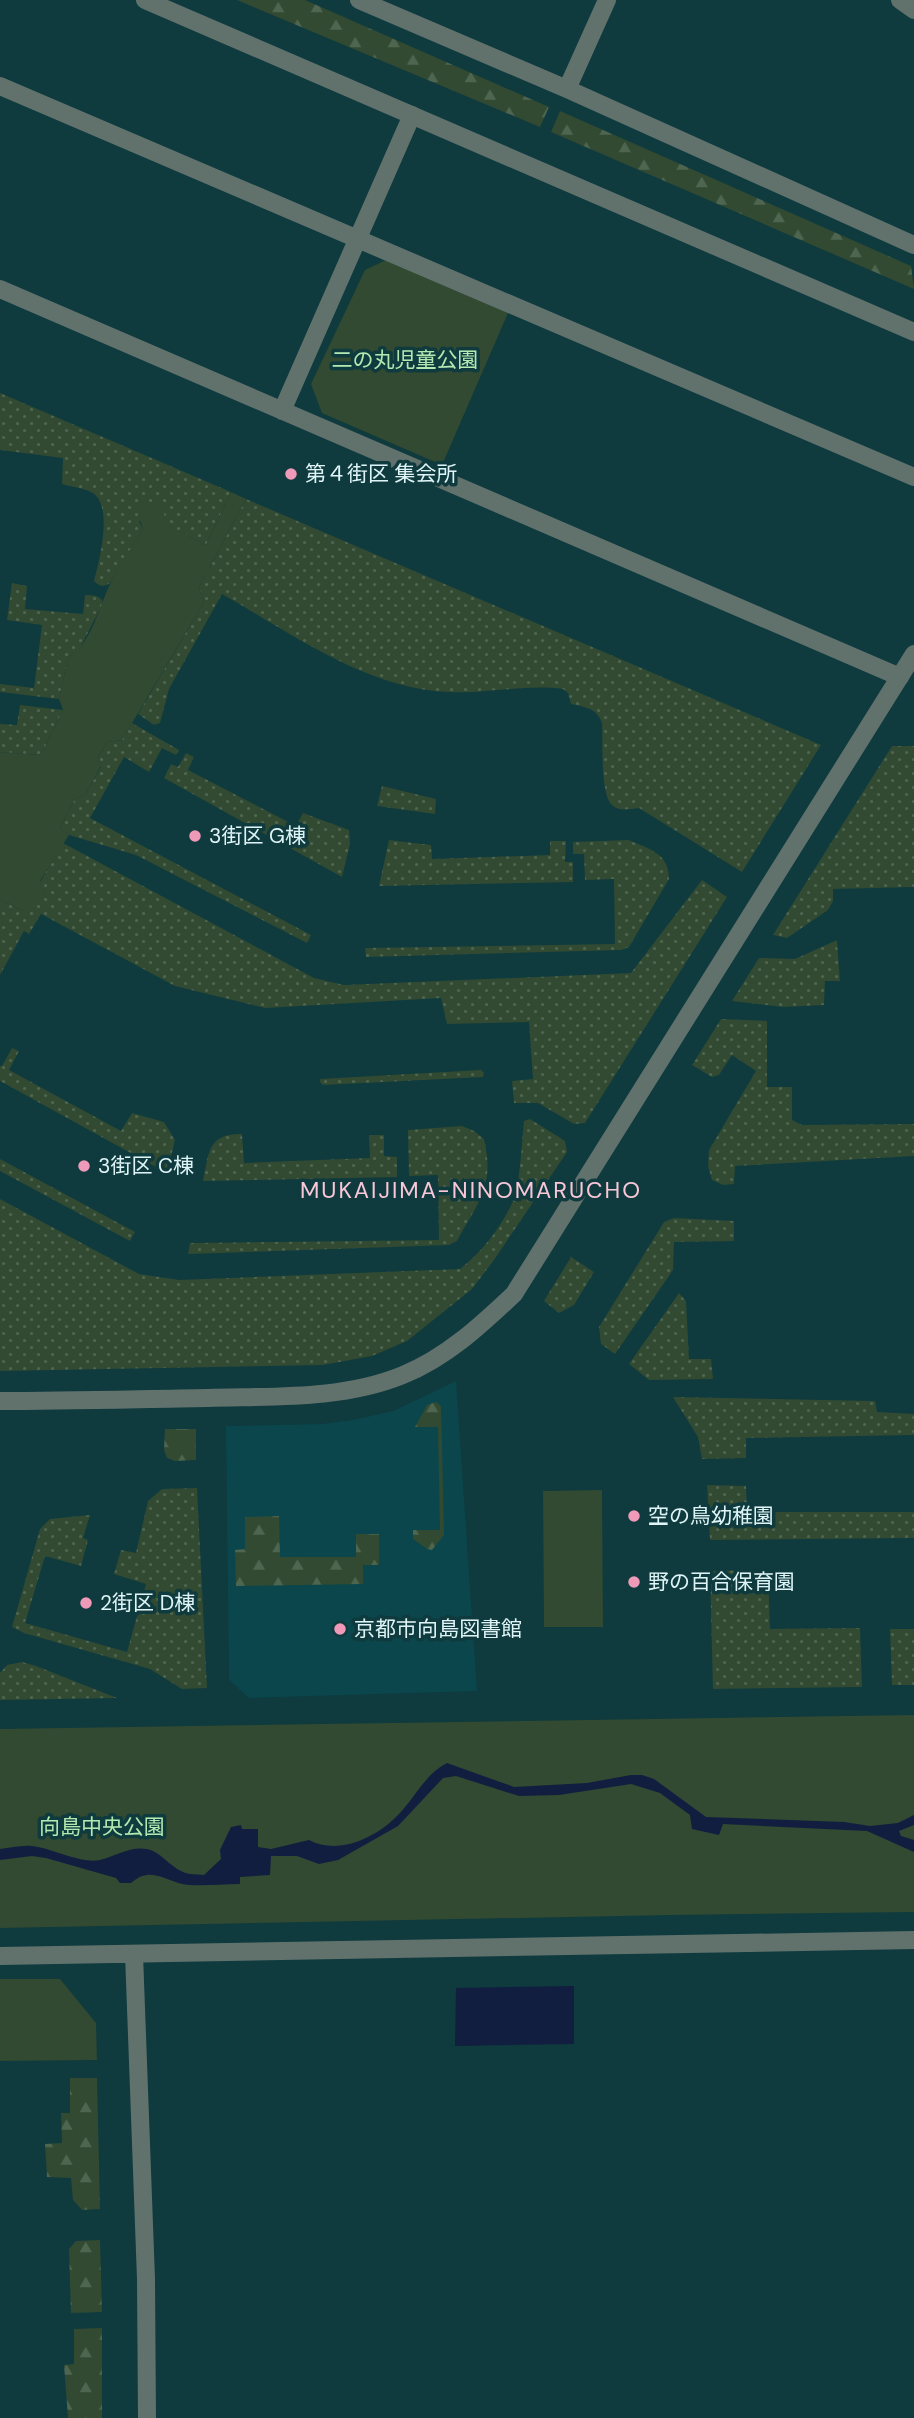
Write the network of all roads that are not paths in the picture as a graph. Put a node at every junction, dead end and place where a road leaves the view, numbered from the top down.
1 (145, 0) edge
2 (359, 0) edge
3 (607, 0) edge
4 (900, 0) edge
5 (914, 10) edge
6 (0, 86) edge
7 (566, 89) junction
8 (412, 115) junction
9 (359, 240) junction
10 (914, 245) edge
11 (0, 289) edge
12 (914, 332) edge
13 (282, 411) junction
14 (914, 477) edge
15 (914, 654) edge
16 (900, 677) junction
17 (0, 1401) edge
18 (914, 1940) edge
19 (134, 1954) junction
20 (0, 1956) edge
21 (147, 2418) edge

1 - 8 street
2 - 7 street
3 - 7 street
4 - 5 street
6 - 9 street
7 - 10 street
8 - 9 street
8 - 12 street
9 - 13 street
9 - 14 street
11 - 13 street
13 - 16 street
15 - 16 street
16 - 17 street
18 - 19 street
19 - 20 street
19 - 21 street

